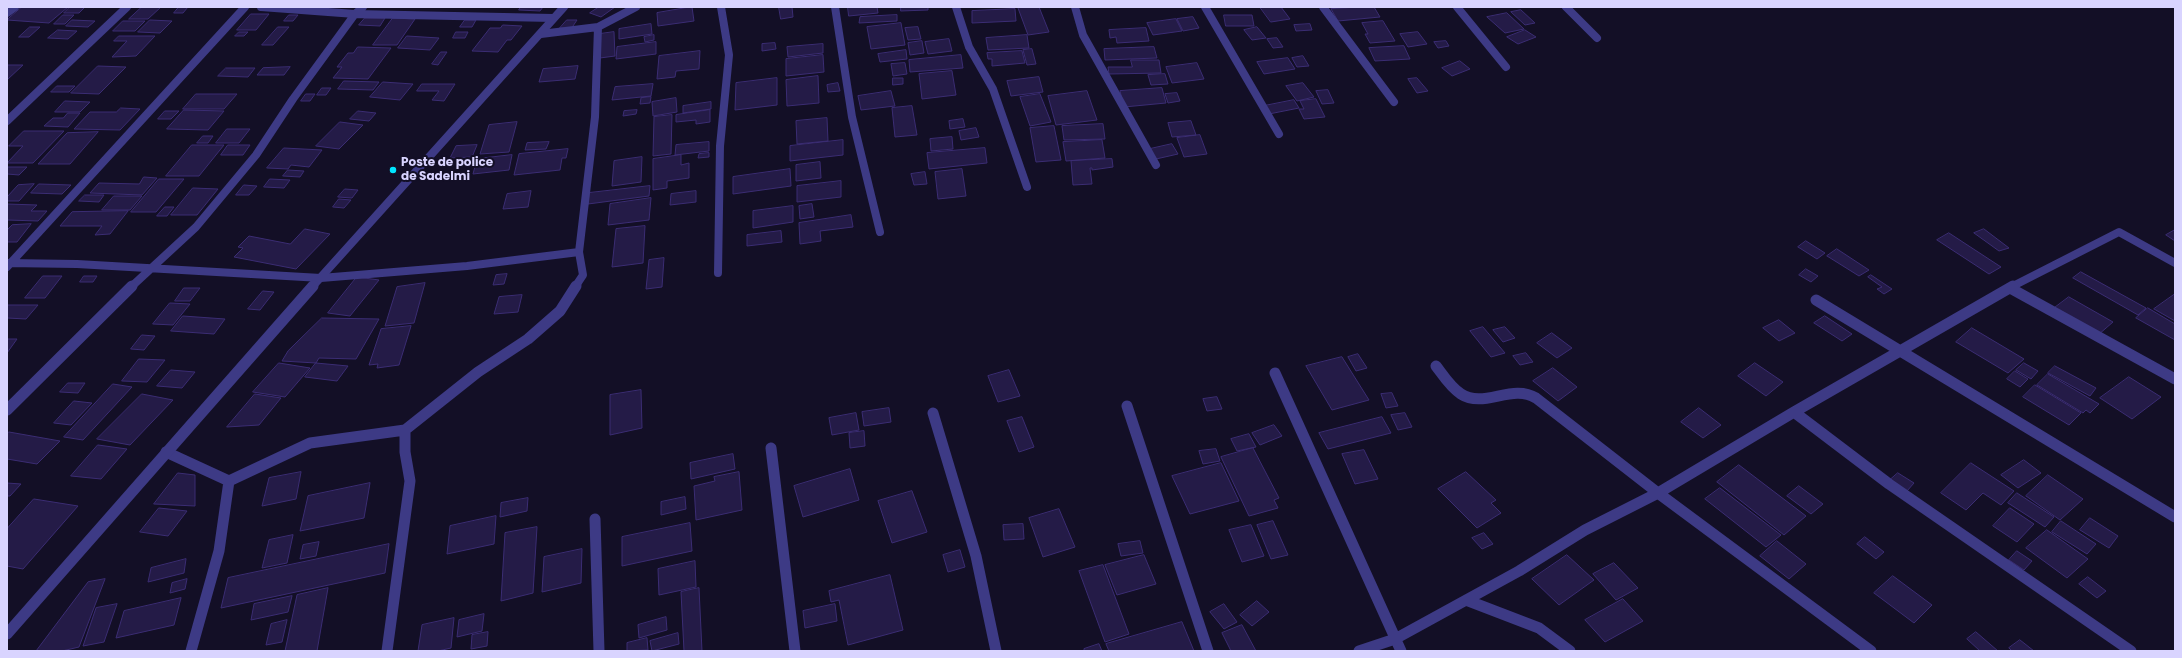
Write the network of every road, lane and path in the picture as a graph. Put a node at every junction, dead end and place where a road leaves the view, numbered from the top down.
1 (15, 7) edge
2 (127, 7) edge
3 (245, 7) edge
4 (261, 7) edge
5 (363, 7) edge
6 (482, 7) edge
7 (564, 7) edge
8 (636, 7) edge
9 (721, 7) edge
10 (834, 7) edge
11 (956, 7) edge
12 (1075, 7) edge
13 (1205, 7) edge
14 (1324, 7) edge
15 (1456, 7) edge
16 (1566, 7) edge
17 (7, 13) edge
18 (355, 14) junction
19 (476, 16) junction
20 (553, 18) junction
21 (598, 27) junction
22 (541, 34) junction
23 (1597, 38) dead end
24 (1506, 67) dead end
25 (1394, 102) dead end
26 (7, 121) edge
27 (1279, 134) dead end
28 (1156, 165) dead end
29 (1027, 187) dead end
30 (880, 232) dead end
31 (579, 252) junction
32 (2175, 263) edge
33 (8, 265) edge
34 (151, 268) junction
35 (718, 273) dead end
36 (321, 278) junction
37 (2010, 288) junction
38 (1816, 300) dead end
39 (1899, 351) junction
40 (1436, 366) dead end
41 (1275, 373) dead end
42 (2175, 379) edge
43 (1127, 406) dead end
44 (7, 410) edge
45 (1794, 412) junction
46 (933, 413) dead end
47 (405, 430) junction
48 (771, 448) dead end
49 (166, 452) junction
50 (230, 481) junction
51 (1658, 493) junction
52 (2175, 517) edge
53 (596, 519) dead end
54 (1466, 600) junction
55 (7, 634) edge
56 (1395, 639) junction
57 (191, 651) edge
58 (387, 651) edge
59 (598, 651) edge
60 (795, 651) edge
61 (996, 651) edge
62 (1208, 651) edge
63 (1359, 651) edge
64 (1401, 651) edge
65 (1570, 651) edge
66 (1872, 651) edge
67 (2131, 651) edge

1 - 17 street
2 - 26 street
3 - 33 street
4 - 18 street
5 - 18 street
6 - 19 street
7 - 20 street
8 - 21 street
9 - 35 street
10 - 30 street
11 - 29 street
12 - 28 street
13 - 27 street
14 - 25 street
15 - 24 street
16 - 23 street
18 - 19 street
18 - 34 street
19 - 20 street
20 - 22 street
21 - 22 street
21 - 31 street
22 - 36 street
31 - 36 street
31 - 47 street
32 - 37 street
33 - 34 street
34 - 36 street
34 - 44 street
36 - 49 street
37 - 39 street
37 - 42 street
38 - 39 street
39 - 45 street
39 - 52 street
40 - 51 street
41 - 56 street
43 - 62 street
45 - 51 street
45 - 67 street
46 - 61 street
47 - 50 street
47 - 58 street
48 - 60 street
49 - 50 street
49 - 55 street
50 - 57 street
51 - 54 street
51 - 66 street
53 - 59 street
54 - 56 street
54 - 65 street
56 - 63 street
56 - 64 street

